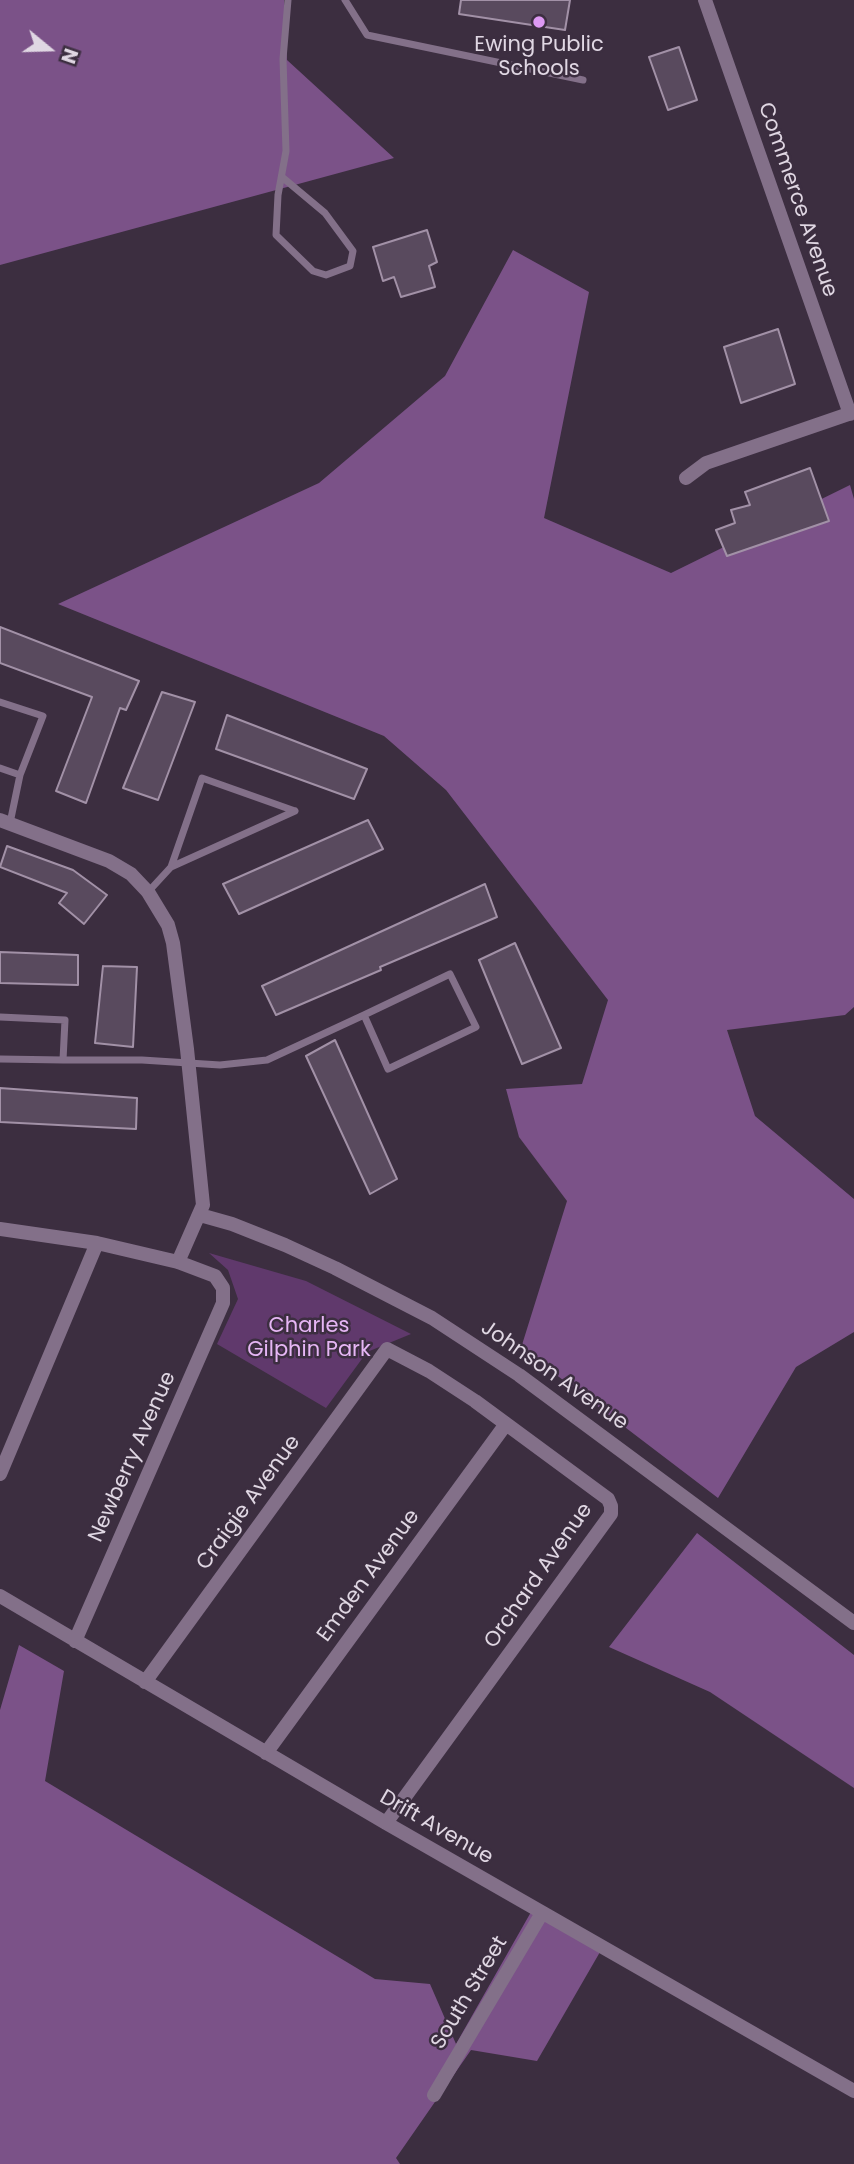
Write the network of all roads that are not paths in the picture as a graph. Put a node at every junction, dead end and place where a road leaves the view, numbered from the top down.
1 (288, 0) edge
2 (345, 0) edge
3 (705, 0) edge
4 (583, 80) dead end
5 (282, 177) junction
6 (852, 413) edge
7 (686, 478) dead end
8 (0, 702) edge
9 (0, 768) edge
10 (20, 775) junction
11 (5, 821) edge
12 (171, 867) junction
13 (148, 892) junction
14 (364, 1015) junction
15 (0, 1017) edge
16 (0, 1059) edge
17 (63, 1060) junction
18 (188, 1064) junction
19 (200, 1215) junction
20 (0, 1229) edge
21 (97, 1243) junction
22 (178, 1262) junction
23 (387, 1349) joint
24 (506, 1424) junction
25 (0, 1474) edge
26 (0, 1596) edge
27 (854, 1623) edge
28 (75, 1641) junction
29 (145, 1682) junction
30 (267, 1753) junction
31 (386, 1824) junction
32 (542, 1913) junction
33 (854, 2091) edge
34 (434, 2095) dead end

1 - 5 lane
2 - 4 lane
3 - 6 street, Commerce Avenue
5 - 5 lane
6 - 7 street
8 - 10 lane
9 - 10 lane
10 - 11 lane
11 - 13 street
12 - 12 lane
12 - 13 lane
13 - 18 street
14 - 14 lane
14 - 18 lane
15 - 17 lane
16 - 17 lane
17 - 18 lane
18 - 19 street
19 - 22 street
19 - 27 street, Johnson Avenue
20 - 21 street
21 - 22 street
21 - 25 street
22 - 28 street, Newberry Avenue
23 - 24 street, Orchard Avenue
23 - 29 street, Craigie Avenue
24 - 30 street, Emden Avenue
24 - 31 street, Orchard Avenue
26 - 28 street, Drift Avenue
28 - 29 street, Drift Avenue
29 - 30 street, Drift Avenue
30 - 31 street, Drift Avenue
31 - 32 street, Drift Avenue
32 - 33 street, Drift Avenue
32 - 34 street, South Street

